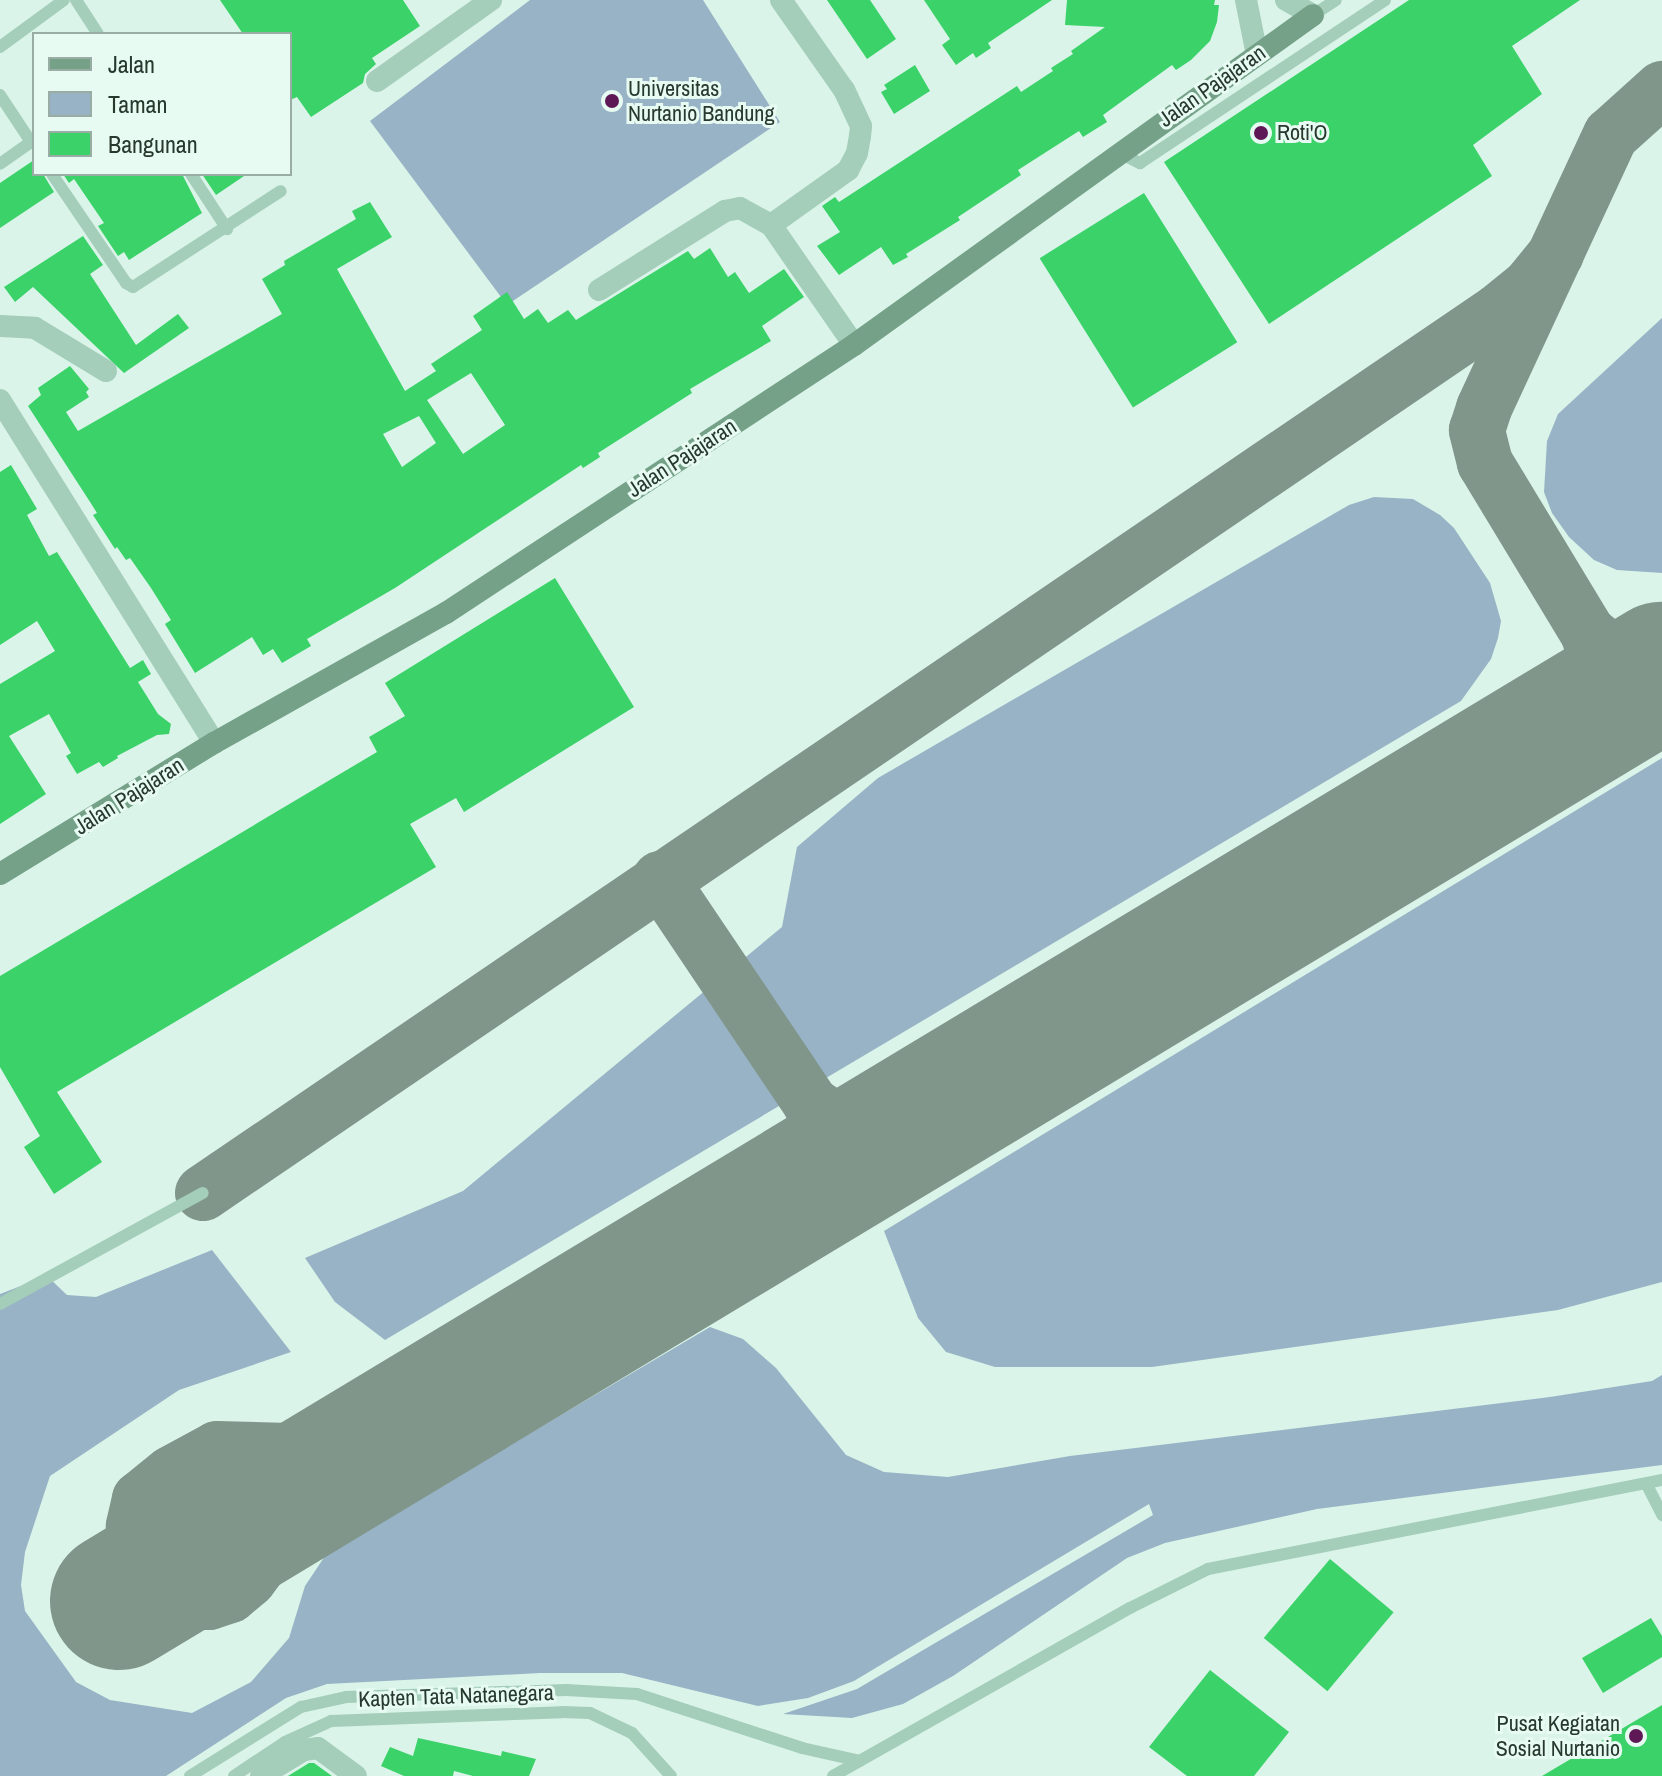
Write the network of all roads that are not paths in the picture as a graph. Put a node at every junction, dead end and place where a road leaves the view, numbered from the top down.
1 (64, 0) edge
2 (76, 0) edge
3 (491, 0) edge
4 (781, 0) edge
5 (1246, 0) edge
6 (1286, 0) edge
7 (1336, 0) edge
8 (1385, 0) edge
9 (1313, 15) junction
10 (97, 32) edge
11 (0, 47) edge
12 (1257, 55) junction
13 (377, 81) dead end
14 (0, 95) edge
15 (32, 145) edge
16 (1118, 152) junction
17 (0, 164) edge
18 (53, 176) edge
19 (192, 176) edge
20 (281, 191) dead end
21 (771, 225) junction
22 (227, 229) junction
23 (599, 290) dead end
24 (0, 326) edge
25 (854, 345) junction
26 (106, 371) dead end
27 (0, 400) edge
28 (214, 743) junction
29 (0, 874) edge
30 (203, 1193) dead end
31 (0, 1304) edge
32 (1662, 1480) edge
33 (1647, 1485) junction
34 (1662, 1515) edge
35 (860, 1761) junction
36 (190, 1776) edge
37 (234, 1776) edge
38 (261, 1776) edge
39 (356, 1776) edge
40 (671, 1776) edge
41 (833, 1776) edge

1 - 11 lane
2 - 10 lane
3 - 13 street
4 - 21 street
5 - 12 street
6 - 9 street
7 - 9 lane, Jalan Pajajaran
8 - 16 lane
9 - 12 main road, Jalan Pajajaran
12 - 16 main road, Jalan Pajajaran
14 - 15 lane
15 - 17 lane
16 - 25 main road, Jalan Pajajaran
18 - 22 lane
19 - 22 lane
20 - 22 lane
21 - 23 street
21 - 25 street
24 - 26 street
25 - 28 main road, Jalan Pajajaran
27 - 28 street
28 - 29 main road, Jalan Pajajaran
30 - 31 lane
32 - 33 lane
33 - 34 lane
33 - 35 lane
35 - 36 lane
35 - 41 lane
37 - 40 lane, Kapten Tata Natanegara
38 - 39 street

